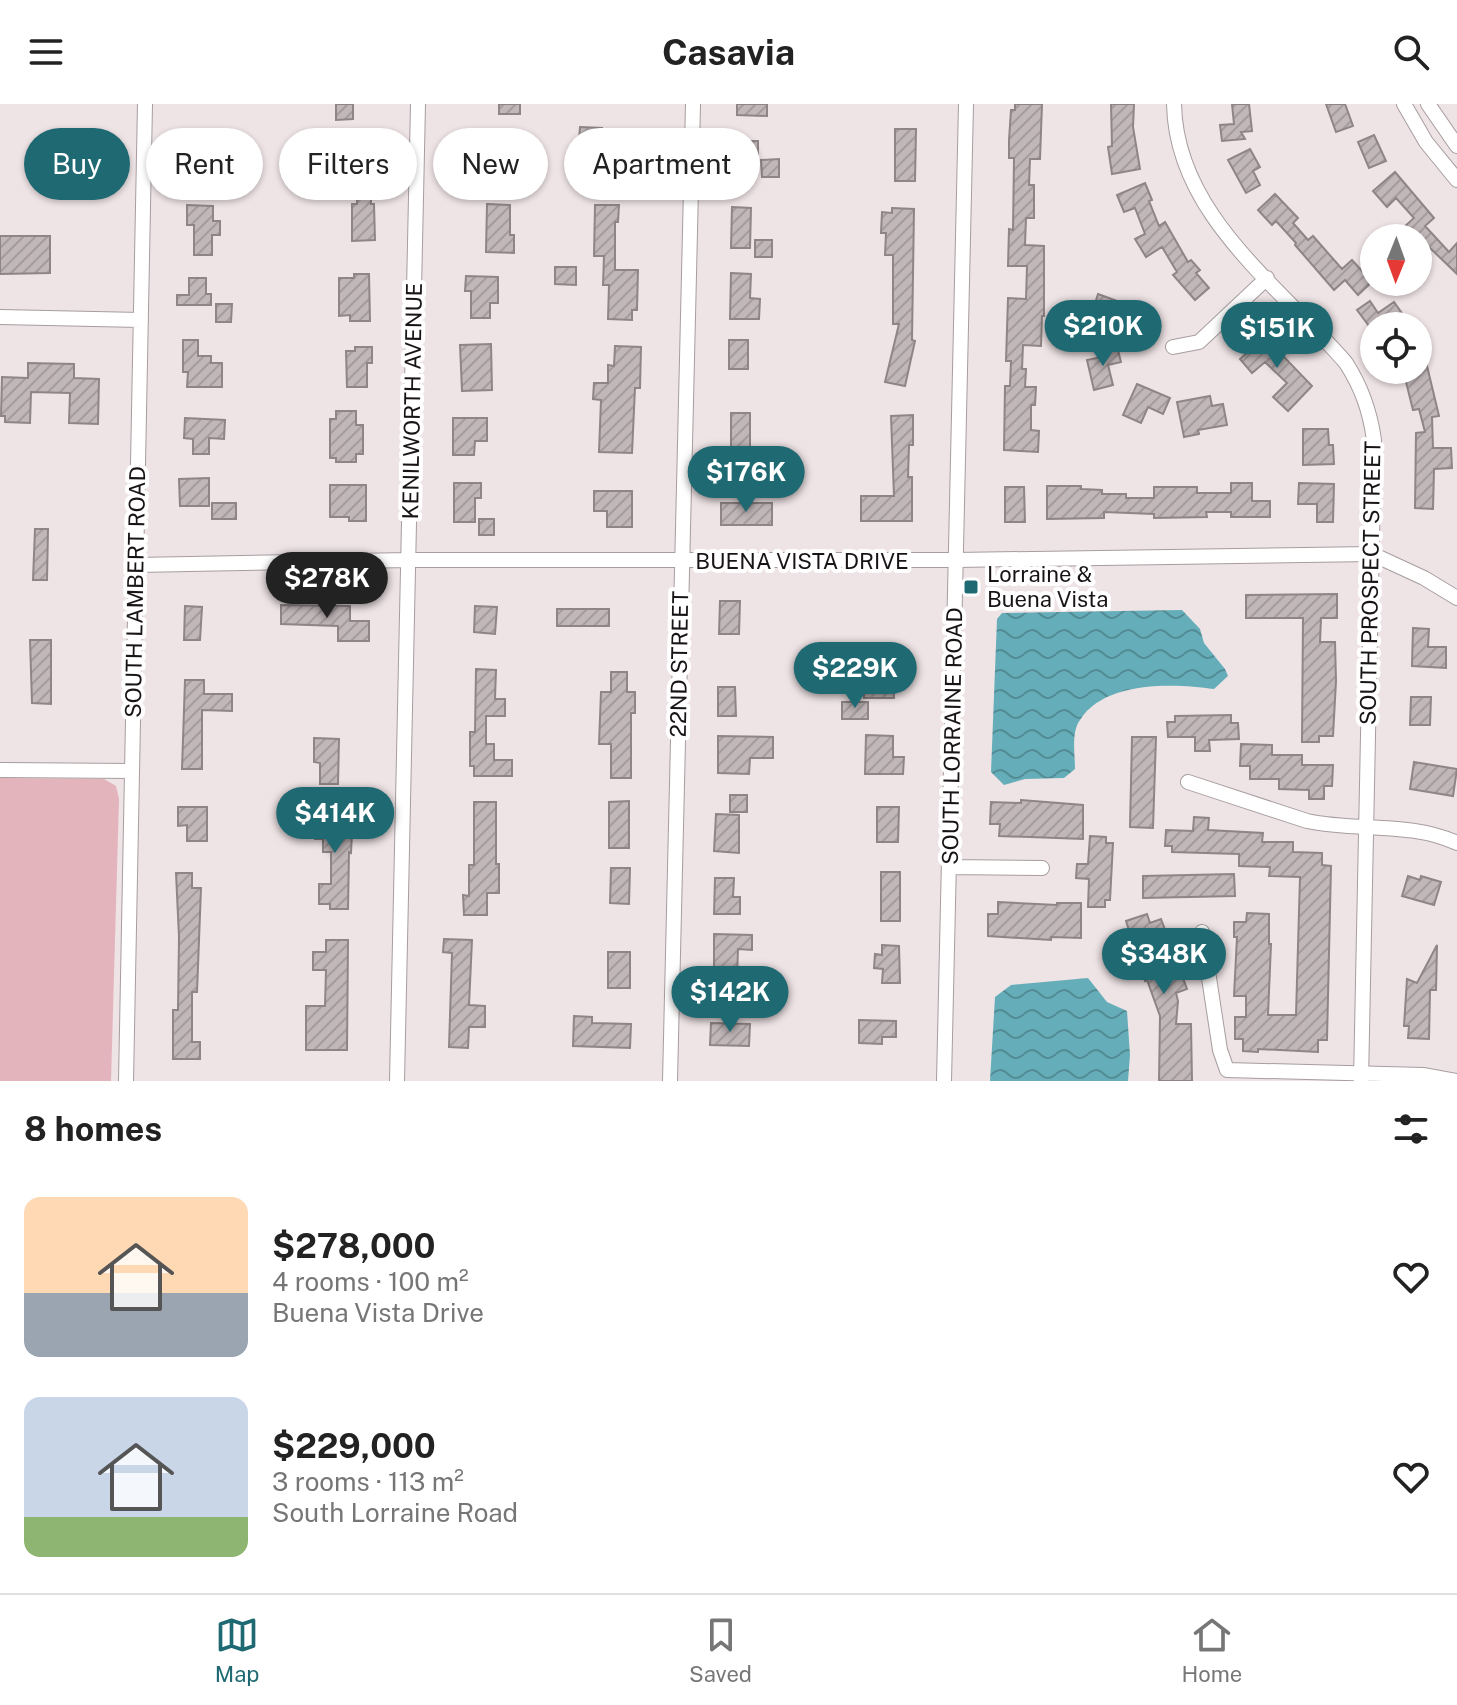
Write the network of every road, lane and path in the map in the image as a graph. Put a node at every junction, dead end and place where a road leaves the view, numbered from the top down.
1 (145, 104) edge
2 (418, 104) edge
3 (693, 104) edge
4 (966, 104) edge
5 (1174, 104) edge
6 (1404, 104) edge
7 (1428, 104) edge
8 (1457, 148) edge
9 (1441, 163) junction
10 (1457, 180) edge
11 (1267, 278) junction
12 (0, 317) edge
13 (141, 320) junction
14 (1173, 347) dead end
15 (1372, 554) junction
16 (409, 560) junction
17 (956, 560) junction
18 (682, 561) junction
19 (136, 565) junction
20 (1457, 598) edge
21 (0, 770) edge
22 (132, 771) junction
23 (1188, 782) dead end
24 (1366, 826) junction
25 (1457, 843) edge
26 (949, 867) junction
27 (1042, 868) dead end
28 (1202, 932) dead end
29 (1225, 1076) edge
30 (1361, 1077) edge
31 (126, 1081) edge
32 (397, 1081) edge
33 (670, 1081) edge
34 (944, 1081) edge
35 (1457, 1081) edge

1 - 13 street, SOUTH LAMBERT ROAD
2 - 16 street, KENILWORTH AVENUE
3 - 18 street, 22ND STREET
4 - 17 street, SOUTH LORRAINE ROAD
5 - 11 street, SOUTH PROSPECT STREET
6 - 9 street
7 - 8 street
8 - 9 street
9 - 10 street
11 - 14 street
11 - 15 street, SOUTH PROSPECT STREET
12 - 13 street
13 - 19 street, SOUTH LAMBERT ROAD
15 - 17 street, BUENA VISTA DRIVE
15 - 20 street, BUENA VISTA DRIVE
15 - 24 street, SOUTH PROSPECT STREET
16 - 18 street, BUENA VISTA DRIVE
16 - 19 street, BUENA VISTA DRIVE
16 - 32 street, KENILWORTH AVENUE
17 - 18 street, BUENA VISTA DRIVE
17 - 26 street, SOUTH LORRAINE ROAD
18 - 33 street, 22ND STREET
19 - 22 street, SOUTH LAMBERT ROAD
21 - 22 street
22 - 31 street, SOUTH LAMBERT ROAD
23 - 24 street
24 - 25 street
24 - 30 street, SOUTH PROSPECT STREET
26 - 27 street
26 - 34 street, SOUTH LORRAINE ROAD
28 - 29 street
29 - 30 street
30 - 35 street

